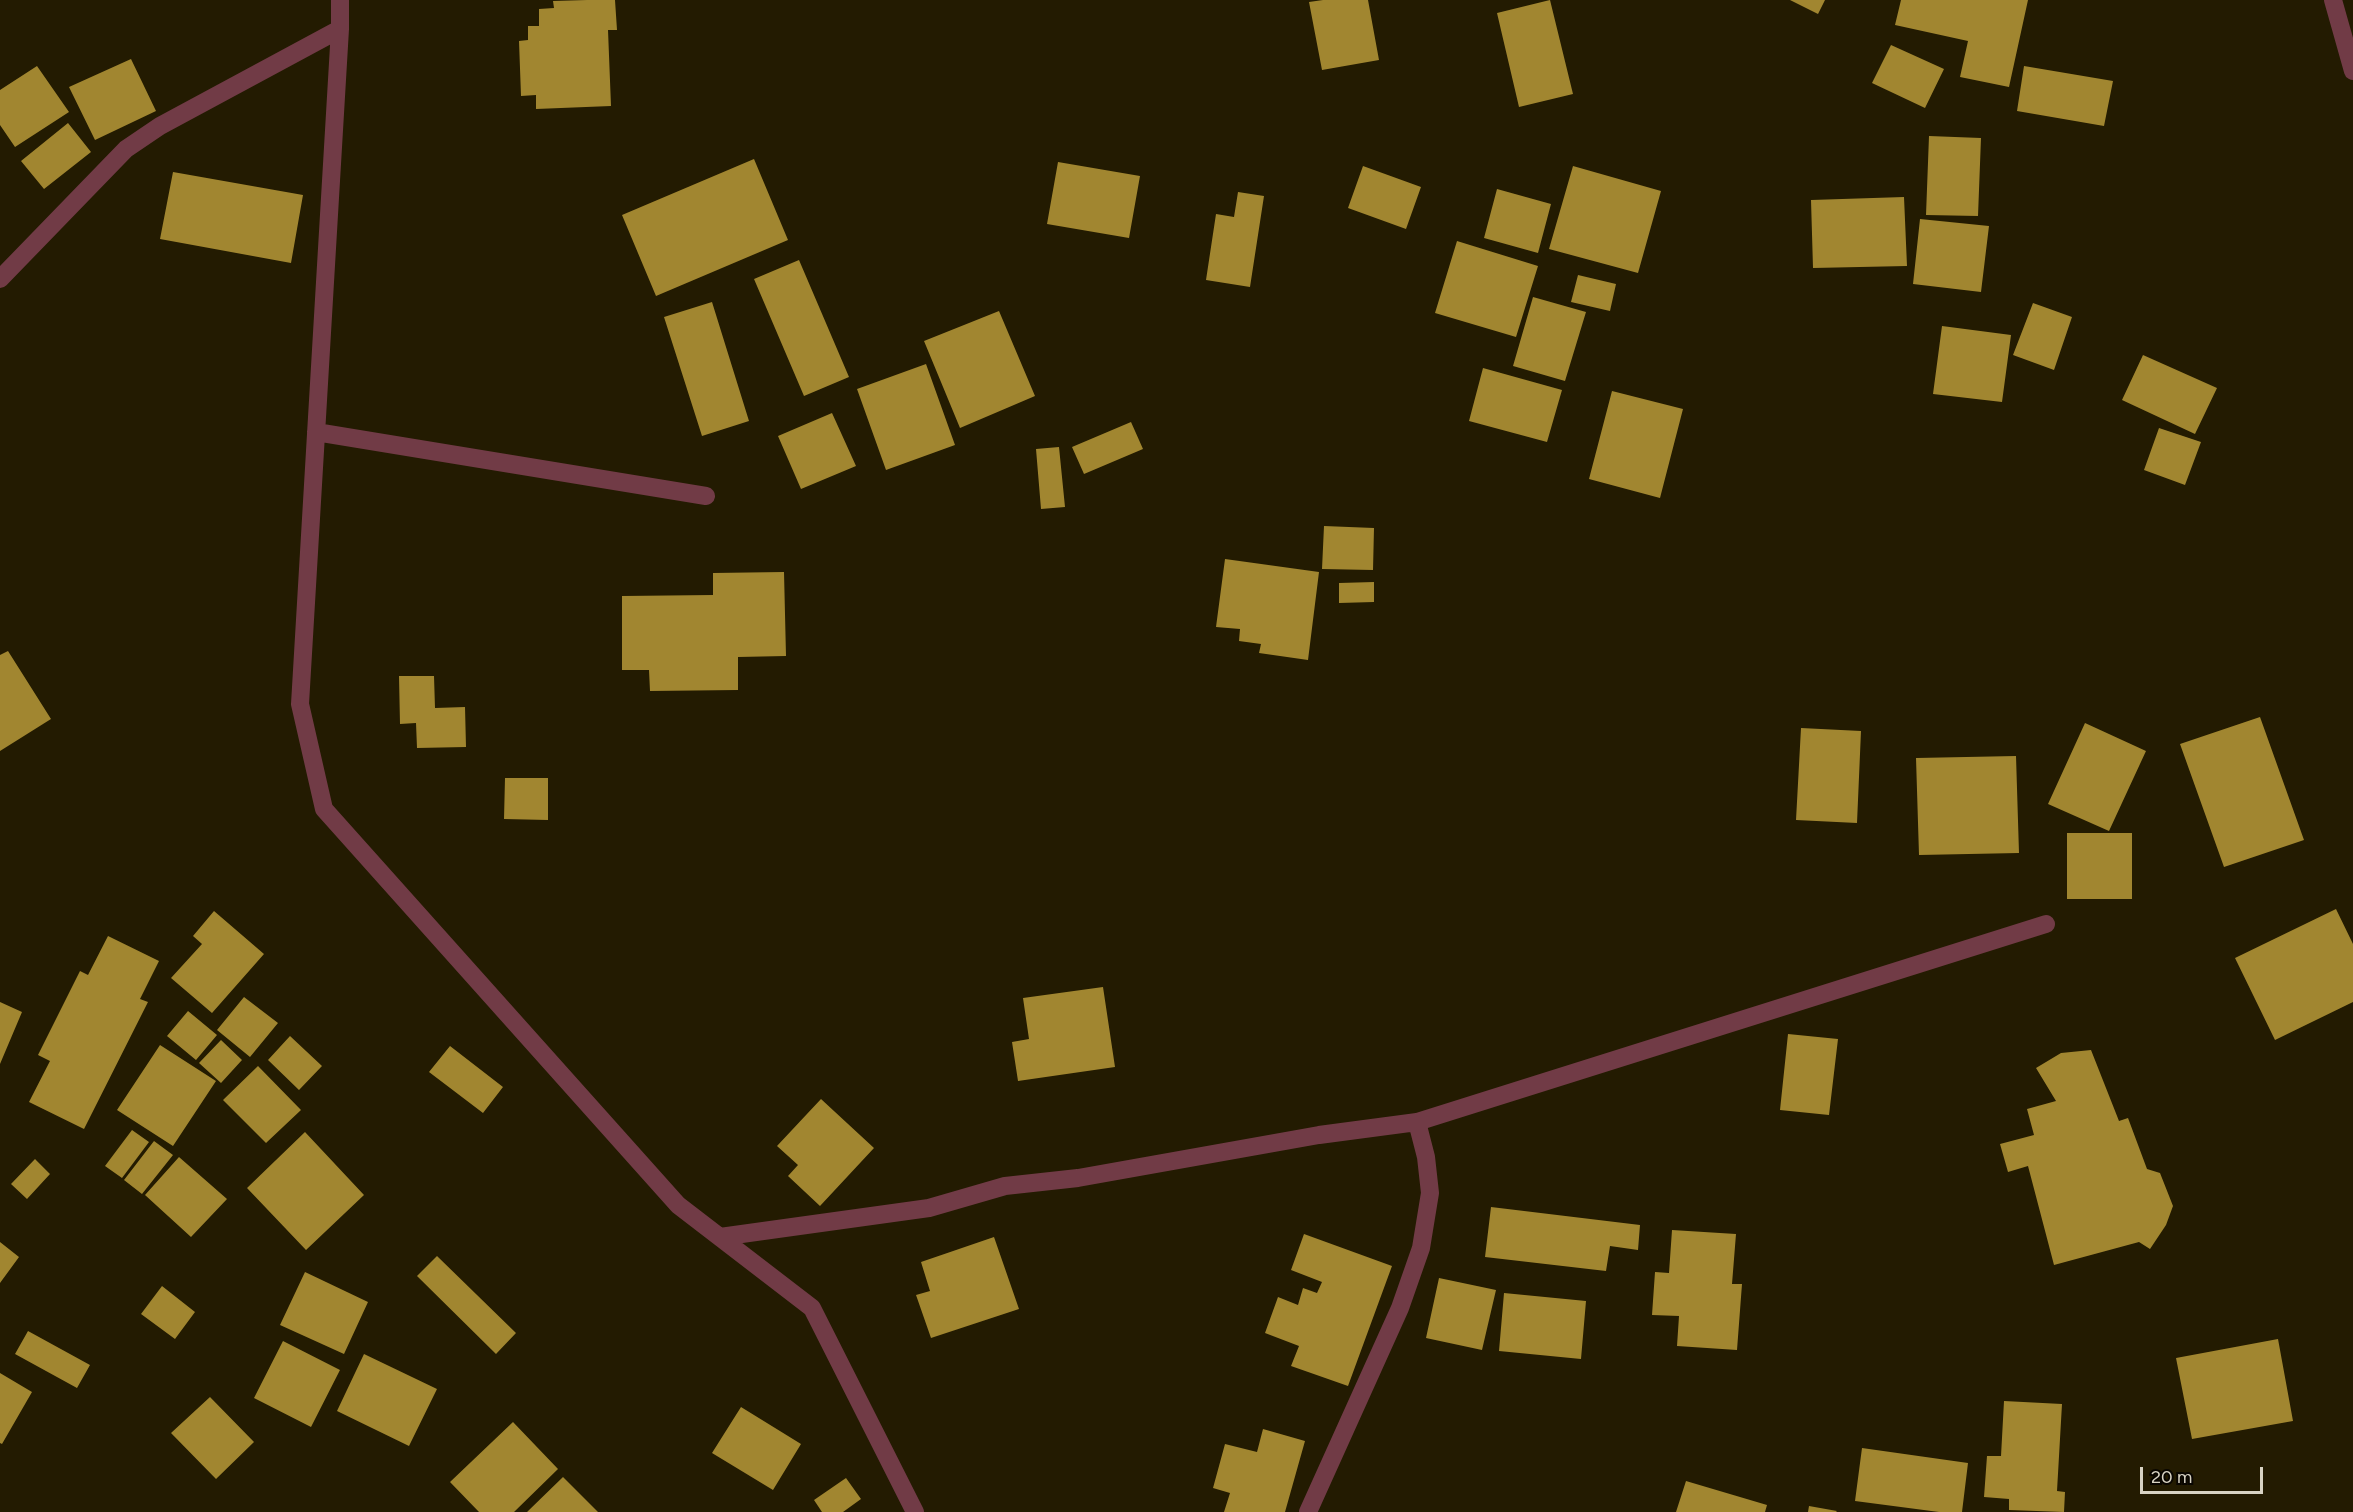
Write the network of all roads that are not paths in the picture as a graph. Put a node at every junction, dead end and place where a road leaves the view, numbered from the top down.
1 (340, 0) edge
2 (2333, 0) edge
3 (340, 29) junction
4 (2353, 71) edge
5 (0, 279) edge
6 (316, 432) junction
7 (706, 495) dead end
8 (2046, 924) dead end
9 (1417, 1122) junction
10 (720, 1237) junction
11 (915, 1512) edge
12 (1308, 1512) edge

1 - 3 street
2 - 4 street
3 - 5 street
3 - 6 street
6 - 7 street
6 - 10 street
8 - 9 street
9 - 10 street
9 - 12 street
10 - 11 street

